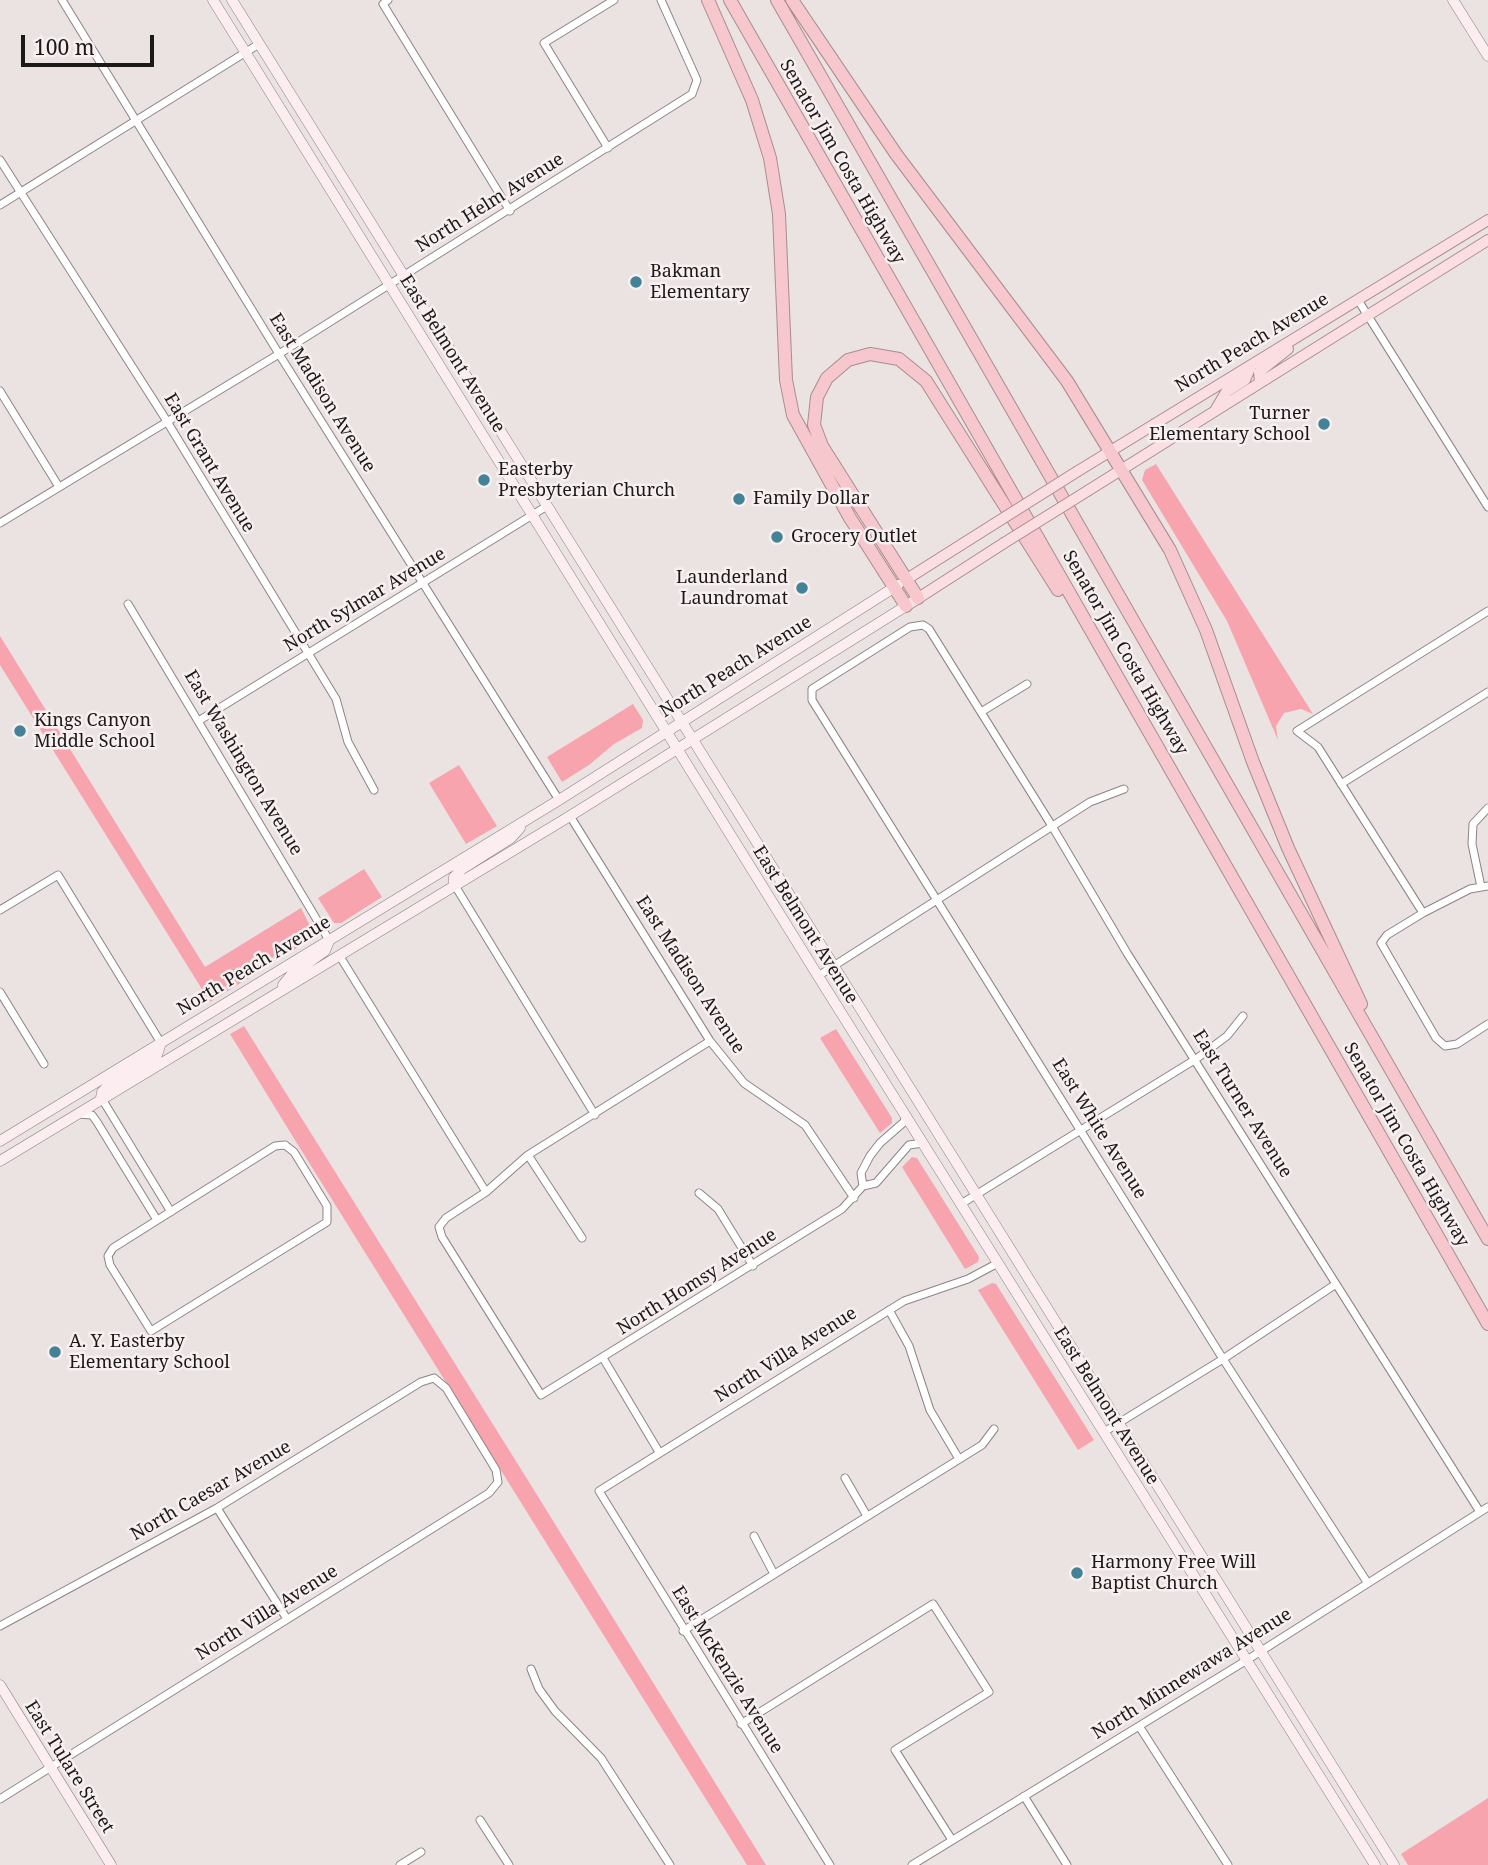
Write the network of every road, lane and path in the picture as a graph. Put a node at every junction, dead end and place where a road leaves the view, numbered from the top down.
1 (62, 0) edge
2 (213, 0) edge
3 (232, 0) edge
4 (614, 0) edge
5 (661, 0) edge
6 (708, 0) edge
7 (730, 0) edge
8 (777, 0) edge
9 (792, 0) edge
10 (1453, 0) edge
11 (386, 2) edge
12 (259, 44) junction
13 (246, 52) junction
14 (1488, 56) edge
15 (136, 121) junction
16 (608, 148) junction
17 (0, 160) edge
18 (19, 193) junction
19 (0, 205) edge
20 (510, 211) junction
21 (1488, 220) edge
22 (1488, 240) edge
23 (404, 276) junction
24 (390, 284) junction
25 (1358, 300) junction
26 (1367, 314) junction
27 (1293, 340) junction
28 (279, 354) junction
29 (1250, 368) junction
30 (1260, 382) junction
31 (0, 391) edge
32 (1216, 409) junction
33 (166, 422) junction
34 (1111, 450) junction
35 (1122, 469) junction
36 (59, 487) junction
37 (547, 506) junction
38 (1488, 507) edge
39 (533, 515) junction
40 (0, 523) edge
41 (906, 579) junction
42 (423, 583) junction
43 (894, 588) junction
44 (918, 598) junction
45 (128, 604) dead end
46 (906, 606) junction
47 (1488, 611) edge
48 (307, 653) junction
49 (1027, 684) dead end
50 (811, 689) joint
51 (1488, 692) edge
52 (981, 712) junction
53 (200, 720) junction
54 (681, 723) junction
55 (667, 732) junction
56 (692, 741) junction
57 (678, 749) junction
58 (1173, 771) junction
59 (1342, 784) junction
60 (1124, 789) dead end
61 (374, 790) dead end
62 (559, 800) junction
63 (1488, 808) edge
64 (570, 816) junction
65 (524, 822) junction
66 (1052, 826) junction
67 (454, 884) junction
68 (1485, 886) edge
69 (938, 900) junction
70 (0, 910) edge
71 (1423, 913) junction
72 (329, 940) junction
73 (339, 955) junction
74 (832, 967) junction
75 (818, 976) junction
76 (279, 990) junction
77 (0, 992) edge
78 (1243, 1016) dead end
79 (1488, 1024) edge
80 (710, 1041) junction
81 (161, 1043) junction
82 (1196, 1059) junction
83 (44, 1064) dead end
84 (1397, 1080) junction
85 (102, 1099) junction
86 (77, 1114) junction
87 (595, 1115) junction
88 (906, 1115) junction
89 (1080, 1130) junction
90 (0, 1141) edge
91 (923, 1143) junction
92 (528, 1155) junction
93 (0, 1161) edge
94 (863, 1186) junction
95 (486, 1192) junction
96 (699, 1193) dead end
97 (974, 1195) junction
98 (854, 1198) junction
99 (961, 1204) junction
100 (171, 1212) junction
101 (157, 1220) junction
102 (582, 1238) dead end
103 (1488, 1240) edge
104 (998, 1263) junction
105 (753, 1266) junction
106 (1336, 1283) junction
107 (889, 1310) junction
108 (1488, 1324) edge
109 (603, 1359) junction
110 (1223, 1359) junction
111 (1118, 1423) junction
112 (994, 1429) dead end
113 (1104, 1432) junction
114 (659, 1451) junction
115 (959, 1459) junction
116 (845, 1478) dead end
117 (498, 1482) joint
118 (599, 1491) joint
119 (1488, 1507) edge
120 (217, 1508) junction
121 (1480, 1511) junction
122 (867, 1516) junction
123 (754, 1536) dead end
124 (774, 1574) junction
125 (1367, 1583) junction
126 (287, 1619) junction
127 (0, 1626) edge
128 (683, 1631) junction
129 (1260, 1651) junction
130 (1247, 1660) junction
131 (531, 1669) dead end
132 (0, 1685) edge
133 (741, 1724) junction
134 (1139, 1726) junction
135 (51, 1769) junction
136 (1024, 1796) junction
137 (0, 1799) edge
138 (480, 1819) dead end
139 (952, 1840) junction
140 (421, 1852) dead end
141 (111, 1865) edge
142 (400, 1865) edge
143 (509, 1865) edge
144 (670, 1865) edge
145 (830, 1865) edge
146 (912, 1865) edge
147 (1067, 1865) edge
148 (1228, 1865) edge
149 (1375, 1865) edge
150 (1394, 1865) edge

1 - 15 street, East Madison Avenue
2 - 13 main road, East Belmont Avenue
3 - 12 main road, East Belmont Avenue
4 - 16 street
5 - 16 street, North Helm Avenue
6 - 43 highway
7 - 58 highway, Senator Jim Costa Highway
8 - 84 highway, Senator Jim Costa Highway
9 - 34 highway
10 - 14 main road
11 - 20 street
12 - 13 street
12 - 23 main road, East Belmont Avenue
13 - 15 street
13 - 24 main road, East Belmont Avenue
15 - 18 street
15 - 28 street, East Madison Avenue
16 - 20 street, North Helm Avenue
17 - 18 street, East Grant Avenue
18 - 19 street
18 - 33 street, East Grant Avenue
20 - 23 street, North Helm Avenue
21 - 25 main road, North Peach Avenue
22 - 26 main road, North Peach Avenue
23 - 24 street, North Helm Avenue
23 - 37 main road, East Belmont Avenue
24 - 28 street, North Helm Avenue
24 - 39 main road, East Belmont Avenue
25 - 26 street
25 - 27 main road, North Peach Avenue
26 - 30 main road, North Peach Avenue
26 - 38 street
27 - 29 main road, North Peach Avenue
27 - 30 main road
28 - 33 street, North Helm Avenue
28 - 42 street, East Madison Avenue
29 - 32 main road
29 - 34 main road, North Peach Avenue
30 - 32 main road, North Peach Avenue
31 - 36 street
32 - 35 main road, North Peach Avenue
33 - 36 street, North Helm Avenue
33 - 48 street, East Grant Avenue
34 - 35 highway
34 - 41 main road, North Peach Avenue, bridge
35 - 44 main road, North Peach Avenue, bridge
35 - 84 highway
36 - 40 street, North Helm Avenue
37 - 39 street, North Sylmar Avenue
37 - 54 main road, East Belmont Avenue
39 - 42 street, North Sylmar Avenue
39 - 55 main road, East Belmont Avenue
41 - 43 main road, North Peach Avenue
41 - 44 highway
41 - 58 highway
42 - 48 street, North Sylmar Avenue
42 - 62 street, East Madison Avenue
43 - 46 highway
43 - 54 main road, North Peach Avenue
44 - 46 main road, North Peach Avenue
45 - 53 street, East Washington Avenue
46 - 56 main road, North Peach Avenue
47 - 59 street
48 - 53 street, North Sylmar Avenue
48 - 61 street, East Grant Avenue
49 - 52 street
50 - 52 street, East Turner Avenue
50 - 69 street, East White Avenue
51 - 59 street
52 - 66 street, East Turner Avenue
53 - 72 street, East Washington Avenue
54 - 55 main road, North Peach Avenue
54 - 56 main road, East Belmont Avenue
55 - 57 main road, East Belmont Avenue
55 - 62 main road, North Peach Avenue
56 - 57 main road, North Peach Avenue
56 - 74 main road, East Belmont Avenue
57 - 64 main road, North Peach Avenue
57 - 75 main road, East Belmont Avenue
58 - 108 highway, Senator Jim Costa Highway
59 - 71 street
60 - 66 street
62 - 65 main road, North Peach Avenue
63 - 68 street
64 - 67 main road, North Peach Avenue
64 - 80 street, East Madison Avenue
65 - 67 main road
65 - 72 main road, North Peach Avenue
66 - 69 street
66 - 82 street, East Turner Avenue
67 - 73 main road, North Peach Avenue
67 - 87 street
68 - 71 street
69 - 74 street
69 - 89 street, East White Avenue
70 - 81 street
71 - 79 street
72 - 76 main road
72 - 81 main road, North Peach Avenue
73 - 76 main road, North Peach Avenue
73 - 95 street
74 - 75 street
74 - 97 main road, East Belmont Avenue
75 - 88 main road, East Belmont Avenue
76 - 85 main road, North Peach Avenue
77 - 83 street
78 - 82 street
80 - 87 street
80 - 98 street, East Madison Avenue
81 - 85 main road
81 - 90 main road, North Peach Avenue
82 - 89 street
82 - 106 street, East Turner Avenue
84 - 103 highway, Senator Jim Costa Highway
85 - 86 main road, North Peach Avenue
85 - 100 street
86 - 93 main road, North Peach Avenue
86 - 101 street
87 - 92 street
88 - 91 main road, East Belmont Avenue
88 - 94 street, North Homsy Avenue
89 - 97 street
89 - 110 street, East White Avenue
91 - 94 street, North Homsy Avenue
91 - 99 main road, East Belmont Avenue
92 - 95 street
92 - 102 street
94 - 98 street, North Homsy Avenue
95 - 109 street, North Homsy Avenue
96 - 105 street
97 - 99 street
97 - 111 main road, East Belmont Avenue
98 - 105 street, North Homsy Avenue
99 - 104 main road, East Belmont Avenue
100 - 101 street
100 - 101 street
104 - 107 street, North Villa Avenue
104 - 113 main road, East Belmont Avenue
105 - 109 street, North Homsy Avenue
106 - 110 street
106 - 121 street, East Turner Avenue
107 - 114 street, North Villa Avenue
107 - 115 street
109 - 114 street
110 - 111 street
110 - 125 street, East White Avenue
111 - 113 street
111 - 129 main road, East Belmont Avenue
112 - 115 street
113 - 130 main road, East Belmont Avenue
114 - 118 street, North Villa Avenue
115 - 122 street
116 - 122 street
117 - 120 street, North Caesar Avenue
117 - 126 street, North Villa Avenue
118 - 128 street, East McKenzie Avenue
119 - 121 street, North Minnewawa Avenue
120 - 126 street
120 - 127 street, North Caesar Avenue
121 - 125 street, North Minnewawa Avenue
122 - 124 street
123 - 124 street
124 - 128 street
125 - 129 street, North Minnewawa Avenue
126 - 135 street, North Villa Avenue
128 - 133 street, East McKenzie Avenue
129 - 130 street, North Minnewawa Avenue
129 - 150 main road, East Belmont Avenue
130 - 134 street, North Minnewawa Avenue
130 - 149 main road, East Belmont Avenue
131 - 144 street
132 - 135 main road, East Tulare Street
133 - 139 street
133 - 145 street, East McKenzie Avenue
134 - 136 street, North Minnewawa Avenue
134 - 148 street
135 - 137 street, North Villa Avenue
135 - 141 main road, East Tulare Street
136 - 139 street, North Minnewawa Avenue
136 - 147 street
138 - 143 street
139 - 146 street, North Minnewawa Avenue
140 - 142 street

